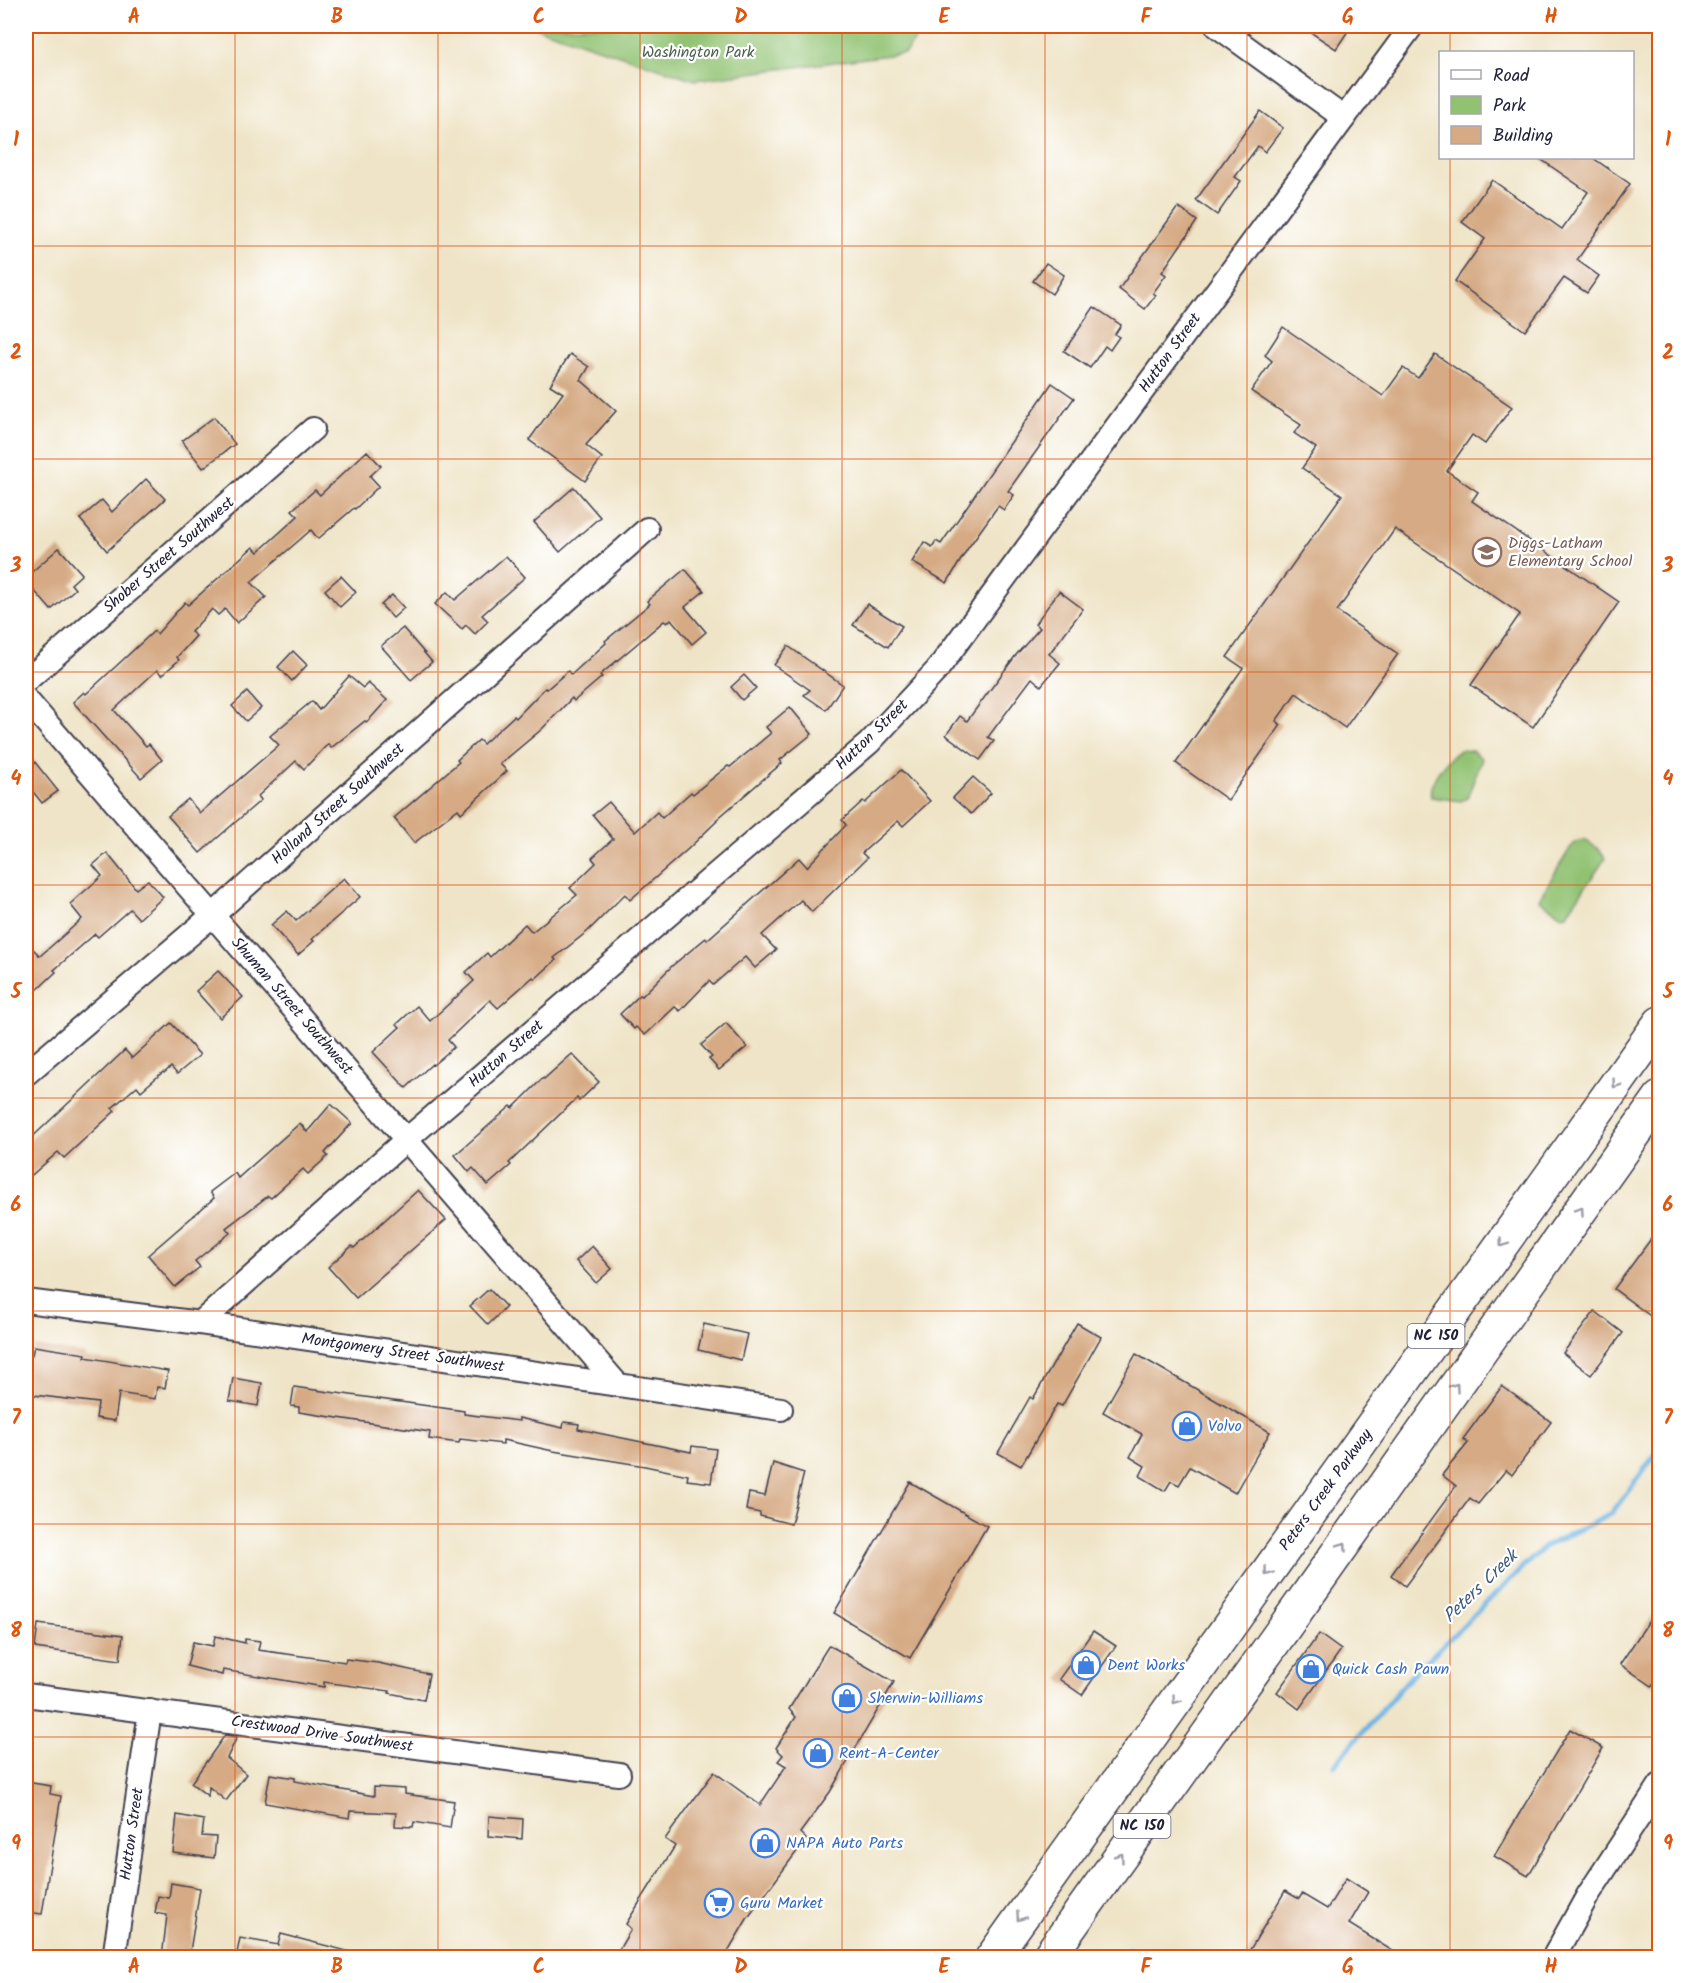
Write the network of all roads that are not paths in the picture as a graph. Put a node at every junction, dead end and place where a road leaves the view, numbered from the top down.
1 (1217, 26) edge
2 (1412, 26) edge
3 (1344, 118) junction
4 (313, 429) dead end
5 (647, 529) dead end
6 (26, 681) edge
7 (26, 699) edge
8 (213, 915) junction
9 (1659, 1023) edge
10 (26, 1074) edge
11 (1659, 1098) edge
12 (407, 1139) junction
13 (26, 1301) edge
14 (200, 1323) junction
15 (618, 1385) junction
16 (780, 1409) dead end
17 (1381, 1414) junction
18 (1418, 1440) junction
19 (1222, 1635) junction
20 (1260, 1662) junction
21 (26, 1695) edge
22 (150, 1711) junction
23 (619, 1774) dead end
24 (1659, 1785) edge
25 (1048, 1878) junction
26 (1086, 1904) junction
27 (114, 1958) edge
28 (992, 1958) edge
29 (1048, 1958) edge
30 (1553, 1958) edge

1 - 3 street
2 - 3 street, Hutton Street
3 - 12 street, Hutton Street
4 - 6 street, Shober Street Southwest
5 - 8 street, Holland Street Southwest
7 - 8 street, Shuman Street Southwest
8 - 10 street, Holland Street Southwest
8 - 12 street, Shuman Street Southwest
9 -> 17 main road, Peters Creek Parkway / NC 150
18 -> 11 main road, NC 150
12 - 14 street, Hutton Street
12 - 15 street, Shuman Street Southwest
13 - 14 street, Montgomery Street Southwest
14 - 15 street, Montgomery Street Southwest
15 - 16 street, Montgomery Street Southwest
17 - 18 main road
17 -> 19 main road, Peters Creek Parkway / NC 150
20 -> 18 main road, NC 150
19 - 20 main road
19 -> 25 main road, Peters Creek Parkway / NC 150
26 -> 20 main road, NC 150
21 - 22 street, Crestwood Drive Southwest
22 - 23 street, Crestwood Drive Southwest
22 - 27 street, Hutton Street
24 - 30 street
25 - 26 main road
25 -> 28 main road, Peters Creek Parkway / NC 150
26 - 29 main road, NC 150

